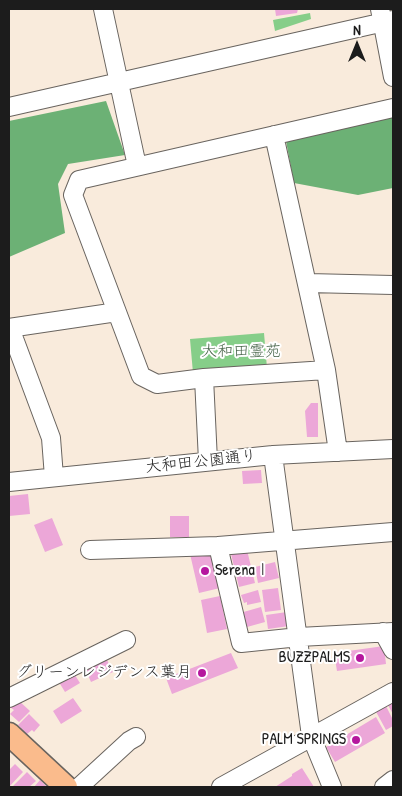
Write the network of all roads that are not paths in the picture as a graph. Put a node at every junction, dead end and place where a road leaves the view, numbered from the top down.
1 (103, 9) edge
2 (385, 17) edge
3 (393, 77) edge
4 (119, 81) junction
5 (9, 107) edge
6 (393, 108) edge
7 (274, 135) junction
8 (137, 166) junction
9 (308, 284) junction
10 (393, 285) edge
11 (117, 312) junction
12 (9, 328) edge
13 (326, 370) junction
14 (204, 378) junction
15 (393, 449) edge
16 (338, 452) junction
17 (273, 455) junction
18 (208, 461) junction
19 (54, 477) junction
20 (9, 482) edge
21 (393, 532) edge
22 (285, 540) junction
23 (218, 546) junction
24 (90, 550) dead end
25 (388, 632) edge
26 (299, 637) junction
27 (126, 640) dead end
28 (393, 650) edge
29 (393, 692) edge
30 (9, 698) edge
31 (9, 734) edge
32 (311, 736) junction
33 (136, 737) dead end
34 (393, 780) edge
35 (66, 787) edge
36 (79, 787) edge
37 (222, 787) edge
38 (332, 787) edge
39 (384, 787) edge

1 - 4 street
2 - 3 street
2 - 4 street
4 - 5 street
4 - 8 street
6 - 7 street
7 - 8 street
7 - 9 street
8 - 11 street
9 - 10 street
9 - 13 street
11 - 12 street
11 - 14 street
12 - 19 street
13 - 14 street
13 - 16 street
14 - 18 street
15 - 16 street, 大和田公園通り
16 - 17 street, 大和田公園通り
17 - 18 street, 大和田公園通り
17 - 22 street
18 - 19 street, 大和田公園通り
19 - 20 street, 大和田公園通り
21 - 22 street
22 - 23 street
22 - 26 street
23 - 24 street
23 - 26 street
25 - 26 street
25 - 28 street
26 - 32 street
27 - 30 street
29 - 32 street
31 - 35 main road
32 - 37 street
32 - 38 street
33 - 36 street
34 - 39 street

